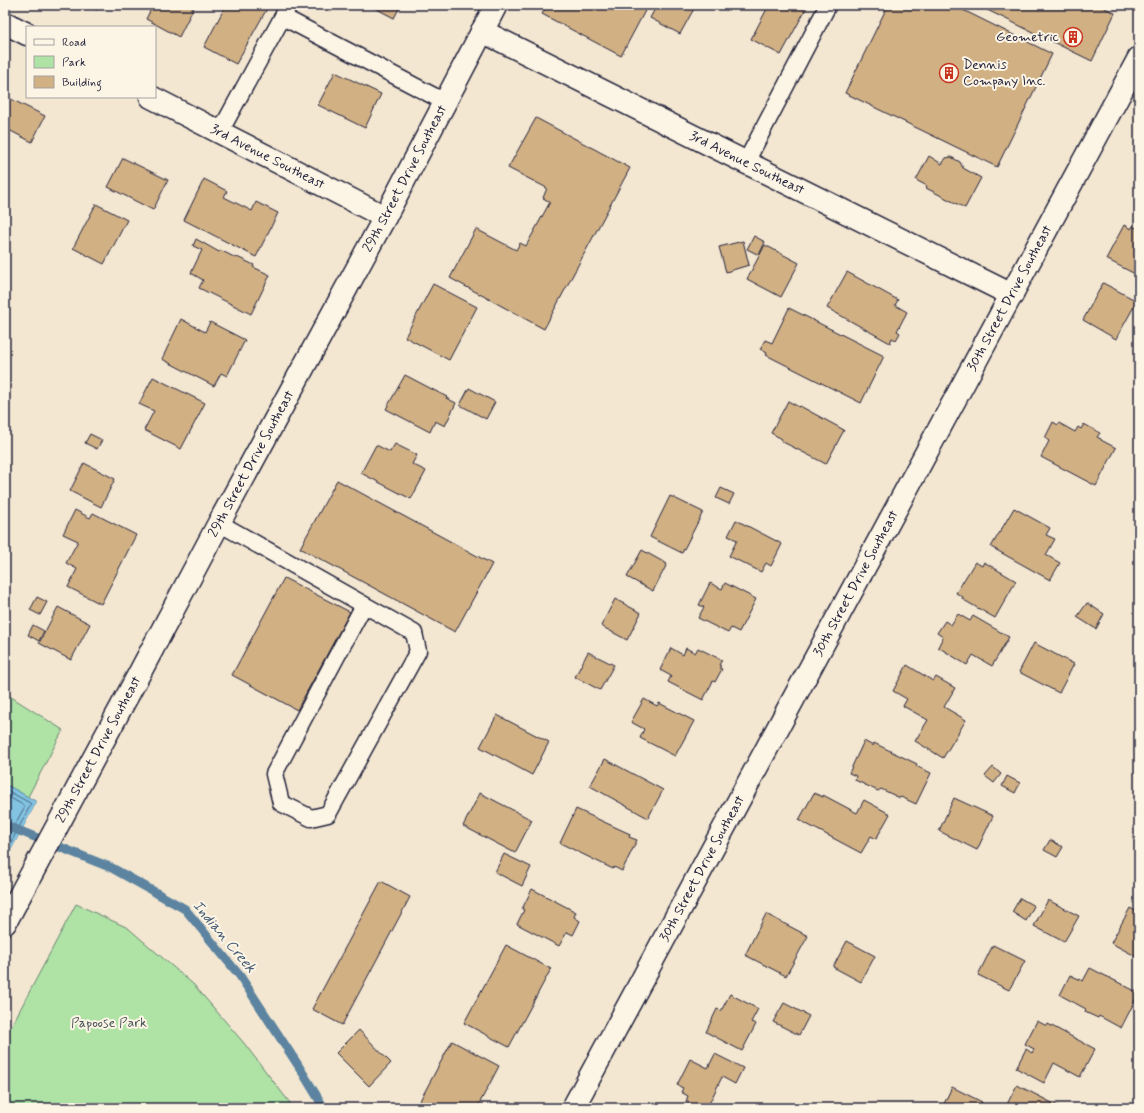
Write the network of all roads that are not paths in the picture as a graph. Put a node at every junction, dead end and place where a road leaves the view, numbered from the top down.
1 (496, 5) edge
2 (828, 5) edge
3 (286, 11) edge
4 (5, 23) edge
5 (482, 32) junction
6 (26, 34) edge
7 (1137, 69) edge
8 (153, 98) edge
9 (445, 102) junction
10 (220, 132) junction
11 (746, 162) junction
12 (385, 217) junction
13 (1012, 295) junction
14 (219, 523) junction
15 (364, 605) junction
16 (5, 923) edge
17 (573, 1108) edge

1 - 5 street, 29th Street Drive Southeast
2 - 11 lane
3 - 9 lane
3 - 10 lane
4 - 6 street
5 - 9 street, 29th Street Drive Southeast
5 - 11 street, 3rd Avenue Southeast
7 - 13 street, 30th Street Drive Southeast
8 - 10 street, 3rd Avenue Southeast
9 - 12 street, 29th Street Drive Southeast
10 - 12 street, 3rd Avenue Southeast
11 - 13 street, 3rd Avenue Southeast
12 - 14 street, 29th Street Drive Southeast
13 - 17 street, 30th Street Drive Southeast
14 - 15 lane
14 - 16 street, 29th Street Drive Southeast
15 - 15 lane

